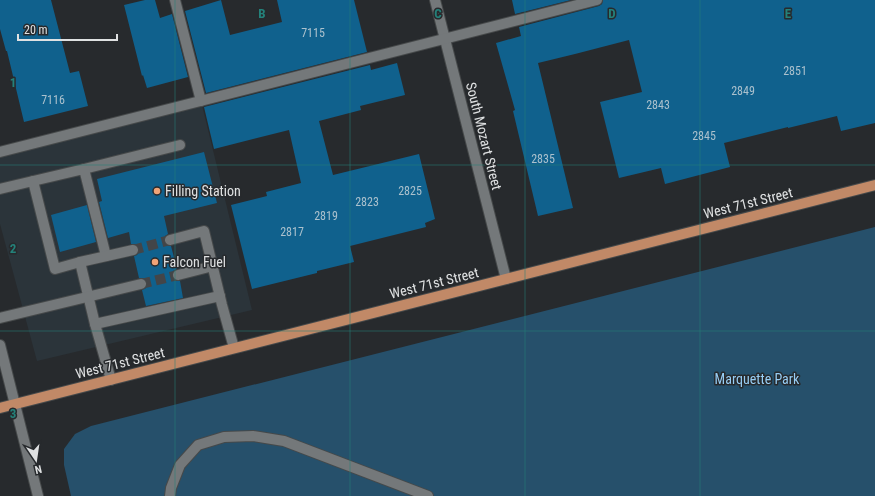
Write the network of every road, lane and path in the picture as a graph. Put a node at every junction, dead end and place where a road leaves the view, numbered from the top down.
1 (175, 0) edge
2 (435, 0) edge
3 (597, 0) edge
4 (445, 39) junction
5 (201, 101) junction
6 (180, 145) dead end
7 (0, 152) edge
8 (84, 169) junction
9 (33, 181) junction
10 (875, 185) edge
11 (0, 189) edge
12 (170, 240) tunnel mouth
13 (133, 250) tunnel mouth
14 (106, 256) junction
15 (80, 262) junction
16 (213, 266) junction
17 (178, 275) tunnel mouth
18 (506, 279) junction
19 (140, 284) tunnel mouth
20 (88, 296) junction
21 (220, 296) junction
22 (0, 318) edge
23 (95, 324) junction
24 (0, 345) edge
25 (234, 348) junction
26 (111, 380) junction
27 (15, 404) junction
28 (0, 408) edge
29 (38, 496) edge
30 (170, 496) edge
31 (428, 496) edge

1 - 5 street
2 - 4 street, South Mozart Street
3 - 4 street
4 - 5 street
4 - 18 street, South Mozart Street
5 - 7 street
6 - 8 street
8 - 9 street
8 - 14 street
9 - 11 street
9 - 15 street
10 - 18 main road, West 71st Street
12 - 16 street
13 - 14 street
14 - 15 street
15 - 20 street
16 - 17 street
16 - 21 street
18 - 25 main road, West 71st Street
19 - 20 street
20 - 22 street
20 - 23 street
21 - 23 street
21 - 25 street
23 - 26 street
24 - 27 street
25 - 26 main road, West 71st Street
26 - 27 main road, West 71st Street
27 - 28 main road, West 71st Street
27 - 29 street
30 - 31 street

